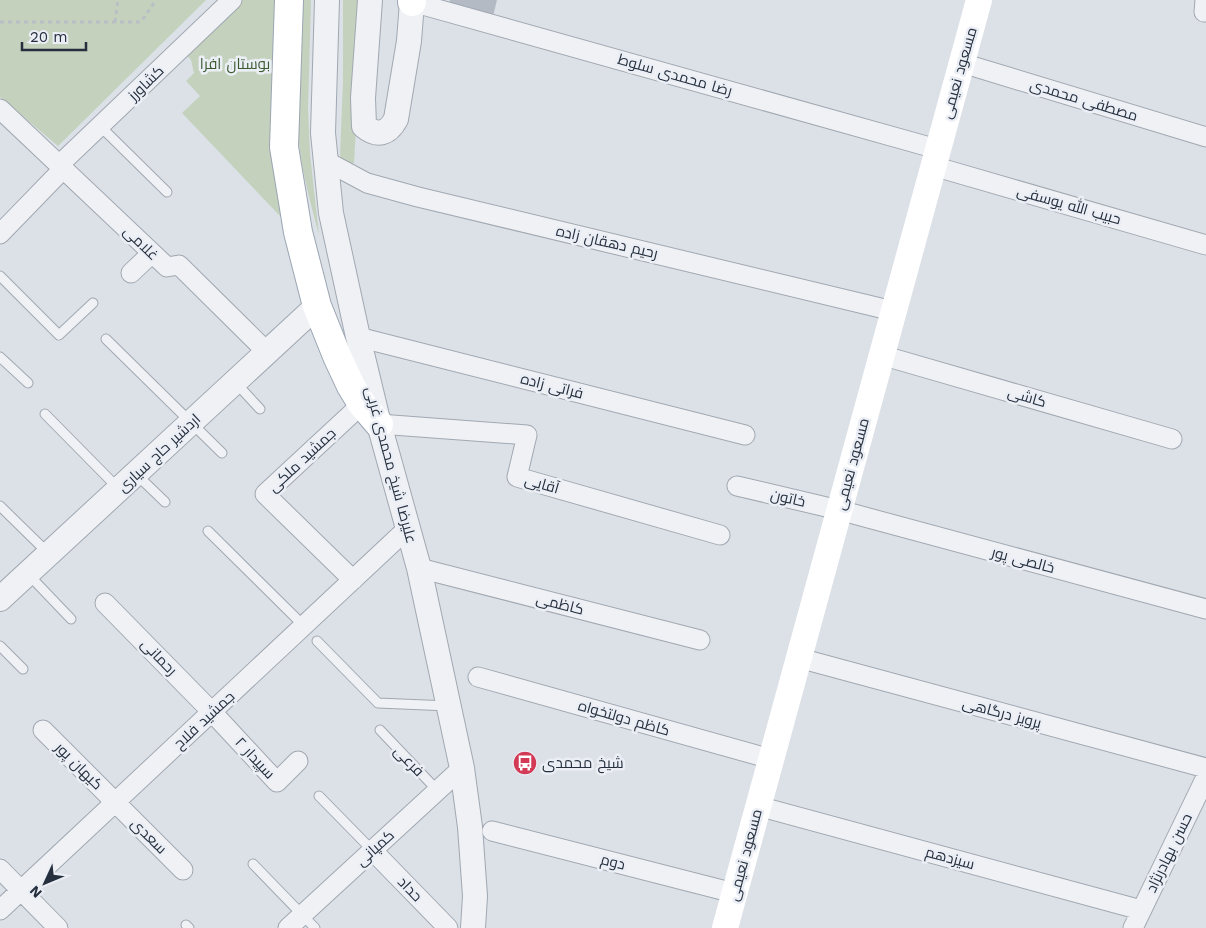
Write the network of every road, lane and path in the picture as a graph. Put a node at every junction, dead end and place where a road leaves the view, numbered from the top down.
1 (118, 0) edge
2 (156, 0) edge
3 (232, 0) edge
4 (289, 0) edge
5 (327, 0) edge
6 (370, 0) edge
7 (979, 0) edge
8 (412, 1) edge
9 (0, 22) edge
10 (115, 22) junction
11 (962, 63) junction
12 (0, 109) edge
13 (100, 126) junction
14 (1206, 137) edge
15 (935, 157) junction
16 (326, 161) junction
17 (61, 167) junction
18 (167, 192) dead end
19 (0, 234) edge
20 (1206, 245) edge
21 (152, 253) junction
22 (132, 273) dead end
23 (0, 276) edge
24 (93, 303) dead end
25 (317, 306) junction
26 (893, 311) junction
27 (358, 337) junction
28 (106, 340) dead end
29 (267, 352) junction
30 (881, 354) junction
31 (0, 357) edge
32 (235, 382) junction
33 (28, 383) dead end
34 (260, 410) dead end
35 (45, 414) dead end
36 (371, 414) junction
37 (192, 422) junction
38 (745, 435) dead end
39 (1172, 439) dead end
40 (222, 453) dead end
41 (127, 481) junction
42 (737, 486) dead end
43 (165, 502) dead end
44 (0, 506) edge
45 (839, 510) junction
46 (407, 529) junction
47 (208, 531) dead end
48 (720, 535) dead end
49 (49, 554) junction
50 (419, 568) junction
51 (28, 574) junction
52 (353, 580) junction
53 (0, 599) edge
54 (106, 603) dead end
55 (1206, 609) edge
56 (71, 619) dead end
57 (304, 626) junction
58 (317, 640) dead end
59 (700, 640) dead end
60 (0, 646) edge
61 (799, 658) junction
62 (23, 669) dead end
63 (478, 677) dead end
64 (449, 706) junction
65 (212, 712) junction
66 (43, 730) dead end
67 (380, 730) dead end
68 (771, 759) junction
69 (298, 761) dead end
70 (462, 768) junction
71 (1206, 768) edge
72 (1206, 777) edge
73 (438, 791) junction
74 (320, 796) dead end
75 (115, 802) junction
76 (758, 806) junction
77 (492, 832) dead end
78 (372, 850) junction
79 (253, 864) dead end
80 (0, 869) edge
81 (183, 870) dead end
82 (21, 891) junction
83 (734, 893) junction
84 (0, 910) edge
85 (1141, 910) junction
86 (309, 921) edge
87 (58, 928) edge
88 (288, 928) edge
89 (448, 928) edge
90 (473, 928) edge
91 (725, 928) edge
92 (1133, 928) edge

1 - 10 path
2 - 10 path
3 - 13 street, کشاورز
4 - 25 main road
5 - 16 street, علیرضا شیخ محمدی غربی
6 - 8 street
7 - 11 main road, مسعود نعیمی
8 - 15 street, رضا محمدی سلوط
9 - 10 path
11 - 14 street, مصطفی محمدی
11 - 15 main road, مسعود نعیمی
12 - 17 street
13 - 17 street, کشاورز
13 - 18 lane
15 - 20 street, حبیب الله یوسفی
15 - 26 main road, مسعود نعیمی
16 - 26 street, رحیم دهقان زاده
16 - 27 street, علیرضا شیخ محمدی غربی
17 - 19 street, کشاورز
17 - 21 street, غلامی
21 - 22 street
21 - 29 street, غلامی
23 - 24 lane
25 - 29 street, اردشیر حاج سیاری
25 - 36 main road
26 - 30 main road, مسعود نعیمی
27 - 36 street, علیرضا شیخ محمدی غربی
27 - 38 street, فراتی زاده
28 - 37 lane
29 - 32 street, اردشیر حاج سیاری
30 - 39 street, کاشی
30 - 45 main road, مسعود نعیمی
31 - 33 lane
32 - 34 lane
32 - 37 street, اردشیر حاج سیاری
35 - 41 lane
36 - 46 street, علیرضا شیخ محمدی غربی
36 - 48 street, آقایی
36 - 52 street, جمشید ملکی
37 - 40 lane
37 - 41 street, اردشیر حاج سیاری
41 - 43 lane
41 - 49 street, اردشیر حاج سیاری
42 - 45 street, خاتون
44 - 49 lane
45 - 55 street, خالصی پور
45 - 61 main road, مسعود نعیمی
46 - 50 street, علیرضا شیخ محمدی غربی
46 - 52 street, جمشید فلاح
47 - 57 lane
49 - 51 street, اردشیر حاج سیاری
50 - 59 street, کاظمی
50 - 64 street, علیرضا شیخ محمدی غربی
51 - 53 street, اردشیر حاج سیاری
51 - 56 lane
52 - 57 street, جمشید فلاح
54 - 65 street, رحمانی
57 - 65 street, جمشید فلاح
58 - 64 lane
60 - 62 lane
61 - 68 main road, مسعود نعیمی
61 - 71 street, پرویز درگاهی
63 - 68 street, کاظم دولتخواه
64 - 70 street, علیرضا شیخ محمدی غربی
65 - 69 street, سپیدار ۲
65 - 75 street, جمشید فلاح
66 - 75 street, کیهان پور
67 - 73 lane, فرعی
68 - 76 main road, مسعود نعیمی
70 - 73 street, کمپانی
70 - 90 street, علیرضا شیخ محمدی غربی
72 - 85 street, حسن بهادرنژاد
73 - 78 street, کمپانی
74 - 78 lane
75 - 81 street, سعدی
75 - 82 street, جمشید فلاح
76 - 83 main road, مسعود نعیمی
76 - 85 street, سیزدهم
77 - 83 street, دوم
78 - 86 street, کمپانی
78 - 89 street, حداد
79 - 86 lane
80 - 82 street
82 - 84 street, جمشید فلاح
82 - 87 street
83 - 91 main road, مسعود نعیمی
85 - 92 street, حسن بهادرنژاد
86 - 88 street, کمپانی

